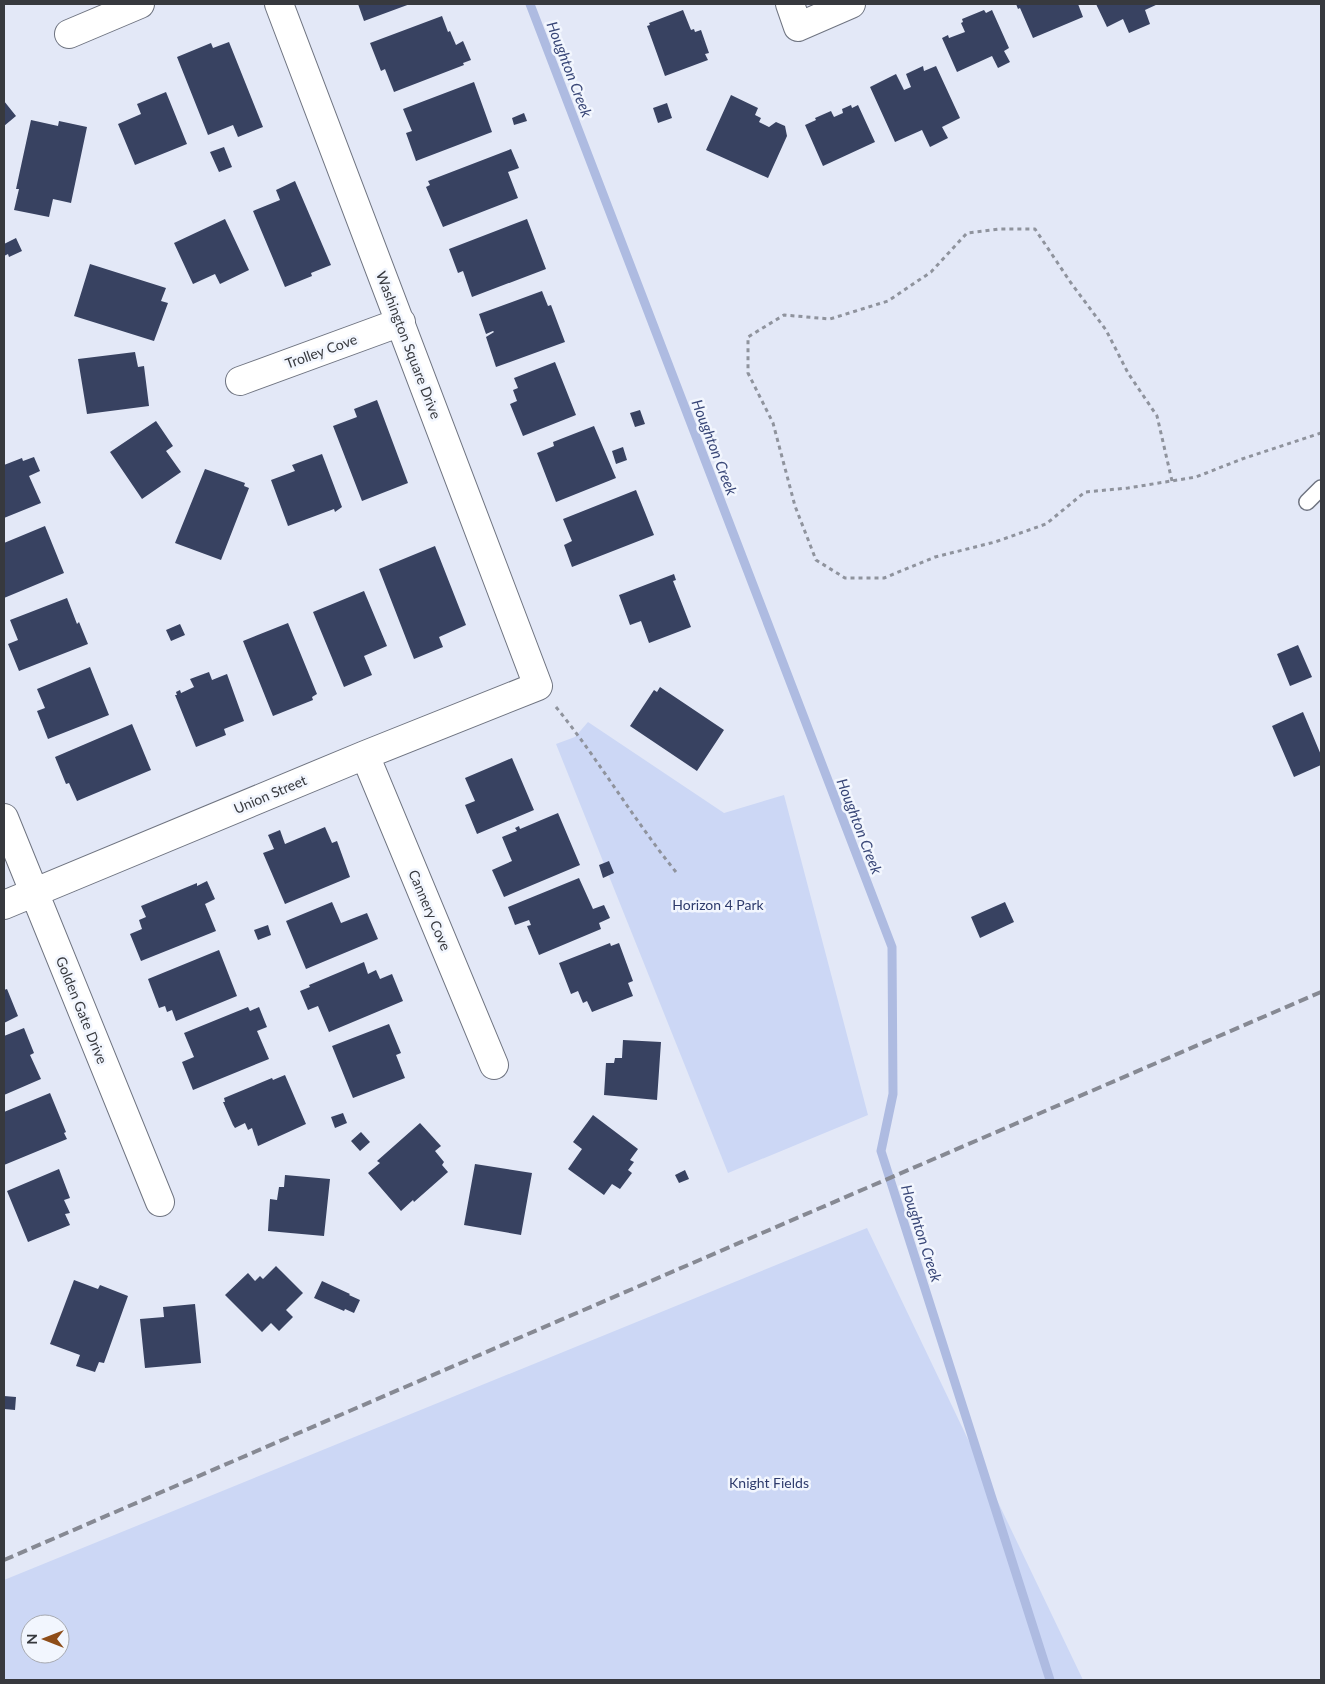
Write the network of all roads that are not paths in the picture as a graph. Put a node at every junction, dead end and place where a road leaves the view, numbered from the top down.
1 (140, 4) edge
2 (279, 4) edge
3 (851, 4) edge
4 (794, 16) edge
5 (69, 34) dead end
6 (401, 322) junction
7 (240, 381) dead end
8 (1321, 488) edge
9 (1307, 502) dead end
10 (538, 686) joint
11 (366, 755) junction
12 (4, 818) edge
13 (34, 892) junction
14 (4, 905) edge
15 (494, 1065) dead end
16 (160, 1202) dead end

1 - 5 street
2 - 6 street, Washington Square Drive
3 - 4 street
6 - 7 street, Trolley Cove
6 - 10 street, Washington Square Drive
8 - 9 lane
10 - 11 street, Union Street
11 - 13 street, Union Street
11 - 15 street, Cannery Cove
12 - 13 street, Golden Gate Drive
13 - 14 street, Union Street
13 - 16 street, Golden Gate Drive

